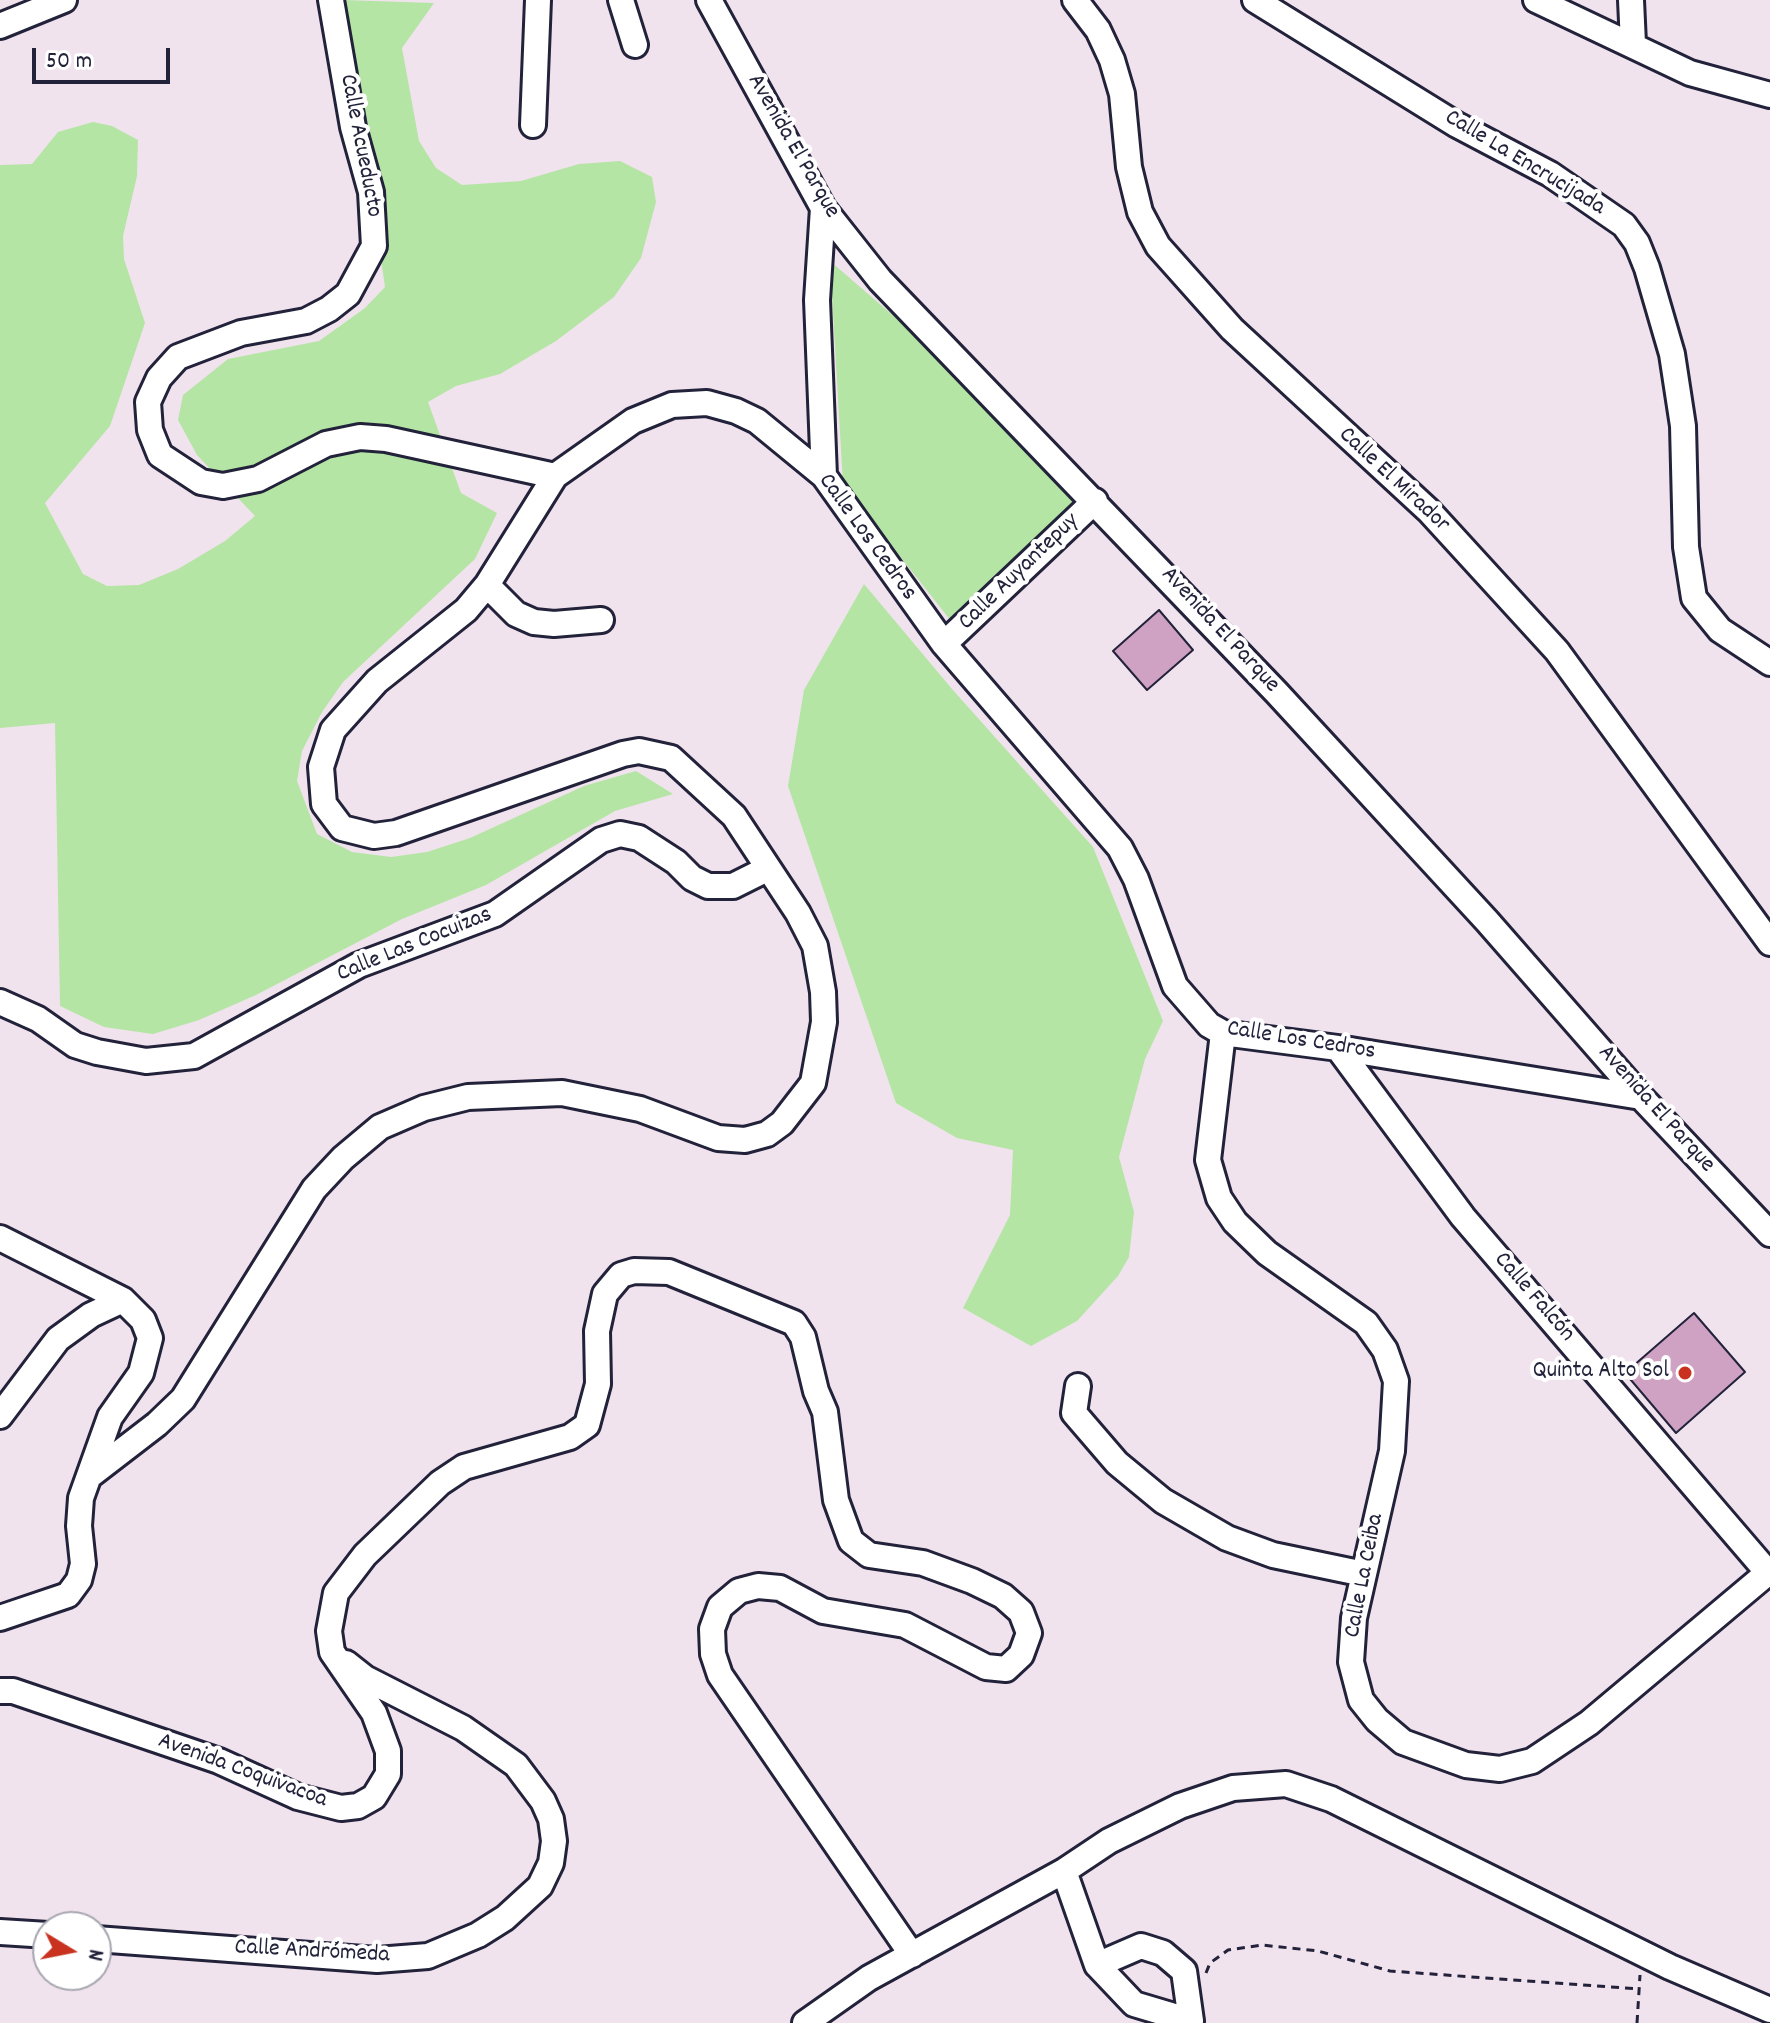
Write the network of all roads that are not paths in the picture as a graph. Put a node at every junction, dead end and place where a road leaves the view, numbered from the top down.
1 (64, 0) edge
2 (331, 0) edge
3 (538, 0) edge
4 (621, 0) edge
5 (709, 0) edge
6 (1075, 0) edge
7 (1255, 0) edge
8 (1536, 0) edge
9 (1631, 0) edge
10 (0, 26) edge
11 (1633, 44) junction
12 (635, 45) dead end
13 (1770, 95) edge
14 (533, 125) dead end
15 (823, 208) junction
16 (555, 476) junction
17 (824, 476) junction
18 (1095, 501) junction
19 (487, 585) junction
20 (601, 620) dead end
21 (944, 644) junction
22 (1770, 663) edge
23 (767, 869) junction
24 (1770, 943) edge
25 (0, 1002) edge
26 (1223, 1033) junction
27 (1338, 1048) junction
28 (1641, 1097) junction
29 (1770, 1234) edge
30 (0, 1238) edge
31 (123, 1300) junction
32 (1078, 1386) dead end
33 (0, 1416) edge
34 (92, 1474) junction
35 (1769, 1573) edge
36 (1364, 1574) junction
37 (0, 1618) edge
38 (332, 1652) junction
39 (0, 1691) edge
40 (1064, 1871) junction
41 (0, 1932) edge
42 (32, 1934) edge
43 (112, 1940) edge
44 (912, 1955) junction
45 (1097, 1965) dead end
46 (1770, 2010) edge
47 (805, 2023) edge

1 - 10 street
2 - 16 street, Calle Acueducto
3 - 14 street
4 - 12 street
5 - 15 street, Avenida El Parque
6 - 24 street, Calle El Mirador
7 - 22 street, Calle La Encrucijada
8 - 11 street
9 - 11 street
11 - 13 street
15 - 17 street
15 - 18 street, Avenida El Parque
16 - 17 street, Calle Los Cedros
16 - 19 street, Calle Los Cedros
17 - 21 street, Calle Los Cedros
18 - 21 street, Calle Auyantepuy
18 - 28 street, Avenida El Parque
19 - 20 street
19 - 23 street, Calle Los Cedros
21 - 26 street, Calle Los Cedros
23 - 25 street, Calle Las Cocuizas
23 - 34 street
26 - 27 street, Calle Los Cedros
26 - 36 street, Calle La Ceiba
27 - 28 street, Calle Los Cedros
27 - 35 street, Calle Falcón
28 - 29 street, Avenida El Parque
30 - 31 street
31 - 33 street
31 - 34 street
32 - 36 street
34 - 37 street
35 - 36 street, Calle La Ceiba
38 - 39 street, Avenida Coquivacoa
38 - 43 street, Calle Andrómeda
38 - 44 street
40 - 44 street
40 - 45 street
40 - 46 street
41 - 42 street
44 - 47 street

